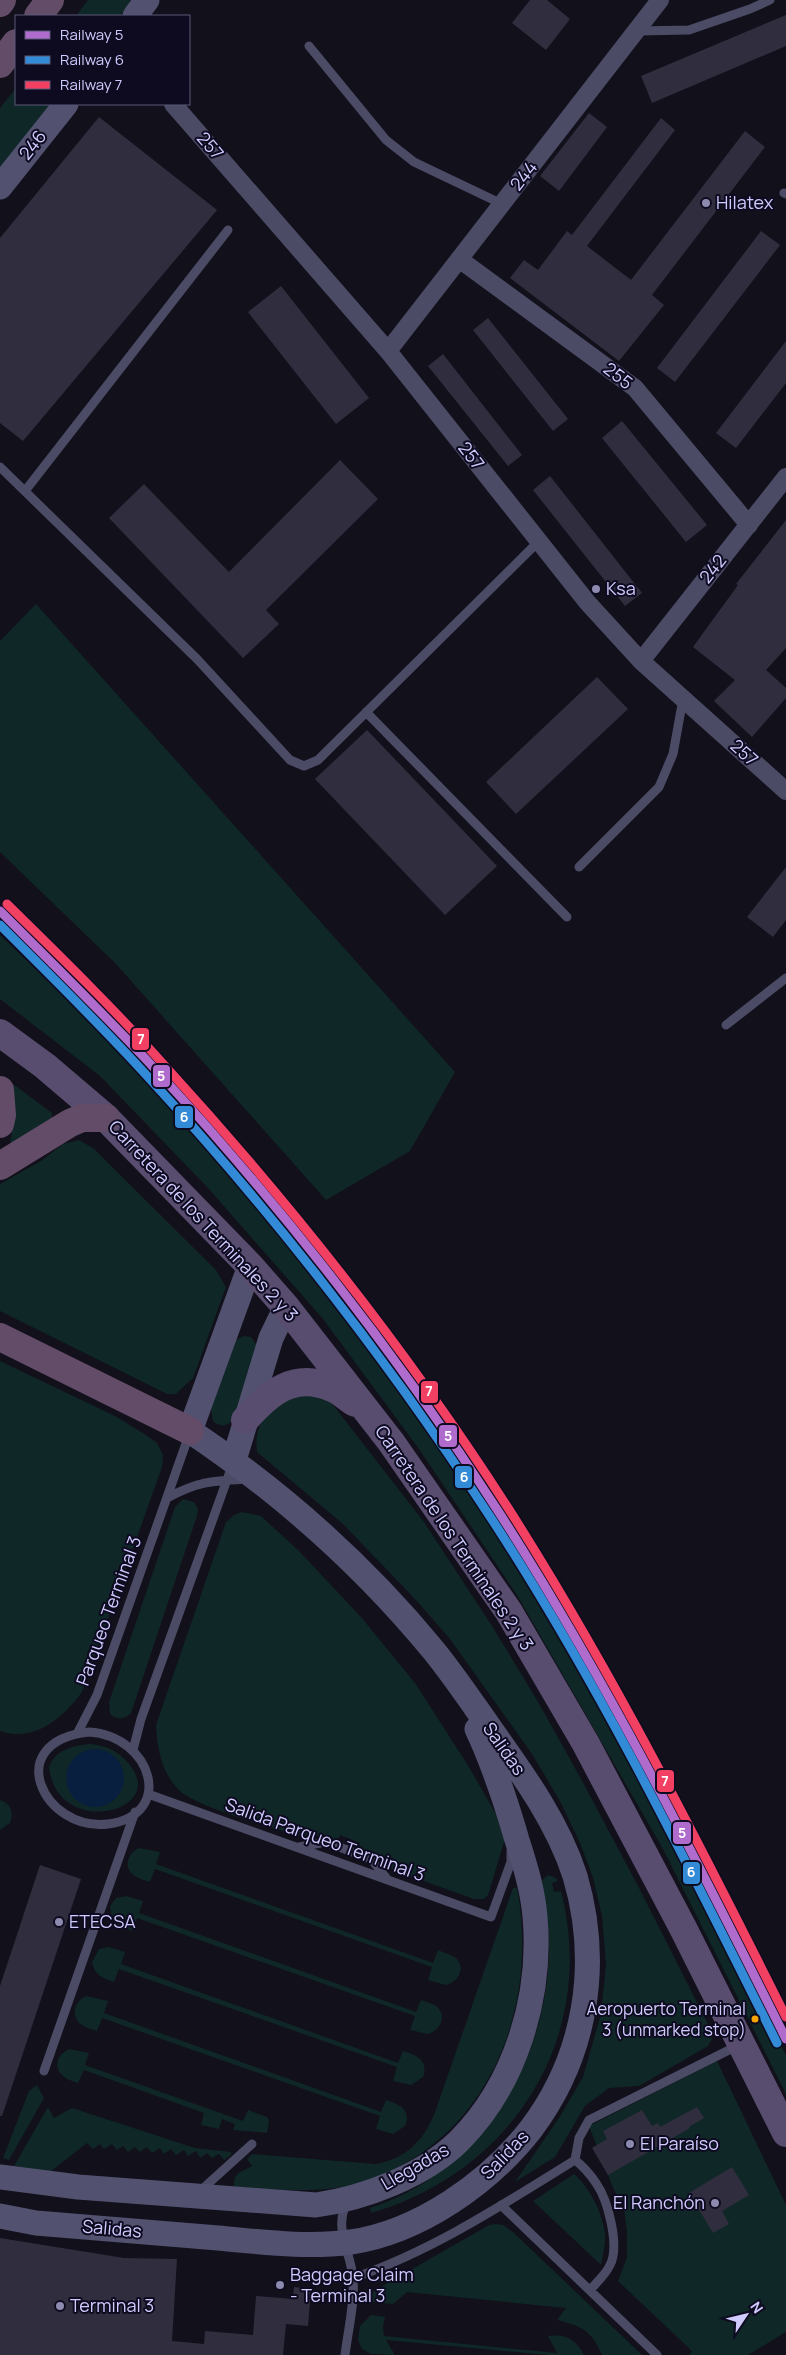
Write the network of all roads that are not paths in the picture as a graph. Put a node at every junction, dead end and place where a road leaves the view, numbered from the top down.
1 (50, 0) edge
2 (147, 0) edge
3 (660, 0) edge
4 (770, 0) edge
5 (39, 15) edge
6 (136, 15) edge
7 (636, 31) junction
8 (15, 44) edge
9 (309, 46) dead end
10 (0, 64) edge
11 (65, 105) edge
12 (174, 105) edge
13 (0, 187) edge
14 (502, 204) junction
15 (228, 230) dead end
16 (460, 259) junction
17 (388, 351) junction
18 (0, 466) edge
19 (786, 477) edge
20 (25, 491) junction
21 (749, 525) junction
22 (538, 541) junction
23 (641, 661) junction
24 (683, 699) junction
25 (366, 712) junction
26 (786, 791) edge
27 (580, 867) dead end
28 (567, 916) dead end
29 (786, 978) edge
30 (726, 1025) dead end
31 (0, 1033) edge
32 (0, 1090) edge
33 (106, 1118) junction
34 (0, 1124) edge
35 (0, 1166) edge
36 (250, 1266) junction
37 (286, 1307) junction
38 (0, 1337) edge
39 (369, 1412) junction
40 (246, 1420) junction
41 (190, 1431) junction
42 (230, 1470) junction
43 (167, 1498) junction
44 (456, 1681) junction
45 (77, 1734) junction
46 (133, 1750) junction
47 (148, 1794) junction
48 (136, 1812) junction
49 (512, 1823) junction
50 (296, 1847) junction
51 (389, 1880) junction
52 (741, 2044) junction
53 (44, 2072) dead end
54 (786, 2133) edge
55 (252, 2144) dead end
56 (575, 2160) junction
57 (0, 2177) edge
58 (195, 2196) junction
59 (351, 2198) junction
60 (501, 2205) junction
61 (325, 2212) junction
62 (0, 2216) edge
63 (342, 2228) junction
64 (353, 2278) junction
65 (591, 2289) junction
66 (344, 2355) edge
67 (657, 2355) edge

1 - 5 highway
2 - 6 main road
3 - 7 street, 244
4 - 7 lane
7 - 14 street, 244
8 - 10 highway
9 - 14 lane
11 - 13 main road, 246
12 - 17 street, 257
14 - 16 street, 244
15 - 20 lane
16 - 17 street, 244
16 - 21 street, 255
17 - 22 street, 257
18 - 20 lane
19 - 21 street, 242
20 - 25 lane
21 - 23 street, 242
22 - 23 street, 257
22 - 25 lane
23 - 24 street, 257
24 - 26 street, 257
24 - 27 lane
25 - 28 lane
29 - 30 lane
31 - 33 main road, Carretera de los Terminales 2 y 3
32 - 34 highway
33 - 35 highway
33 - 36 main road, Carretera de los Terminales 2 y 3
36 - 37 main road, Carretera de los Terminales 2 y 3
36 - 41 main road
37 - 39 main road, Carretera de los Terminales 2 y 3
37 - 40 main road
38 - 41 highway
39 - 40 main road
39 - 52 main road, Carretera de los Terminales 2 y 3
40 - 42 main road
41 - 42 main road
41 - 43 lane, Parqueo Terminal 3
42 - 43 lane
42 - 44 main road
42 - 46 lane
43 - 45 lane, Parqueo Terminal 3
44 - 49 main road, Llegadas
44 - 62 main road, Salidas
45 - 46 lane
45 - 48 lane
46 - 47 lane
47 - 48 lane
47 - 50 lane, Salida Parqueo Terminal 3
48 - 53 lane
49 - 51 lane, Salida Parqueo Terminal 3
49 - 59 main road, Llegadas
50 - 51 lane, Salida Parqueo Terminal 3
50 - 51 lane
52 - 54 main road, Carretera de los Terminales 2 y 3
52 - 56 lane
55 - 58 lane
56 - 60 lane
56 - 65 lane
57 - 58 main road, Llegadas
58 - 61 main road, Llegadas
59 - 61 main road, Llegadas
59 - 63 lane
60 - 64 lane
60 - 65 lane
61 - 63 lane
63 - 64 lane
64 - 66 lane
65 - 67 lane

